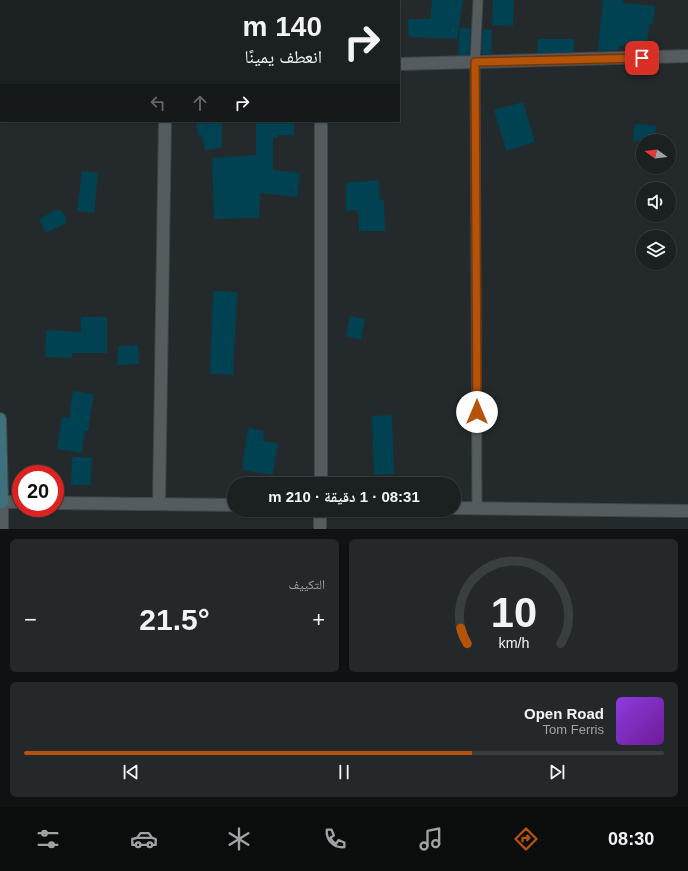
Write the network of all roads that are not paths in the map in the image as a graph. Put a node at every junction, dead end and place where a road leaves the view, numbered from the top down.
1 (478, 0) edge
2 (688, 56) edge
3 (475, 62) junction
4 (400, 64) edge
5 (165, 122) edge
6 (321, 122) edge
7 (0, 419) edge
8 (320, 477) edge
9 (1, 502) edge
10 (12, 502) edge
11 (64, 503) edge
12 (159, 504) junction
13 (227, 505) edge
14 (461, 508) edge
15 (477, 508) junction
16 (688, 511) edge
17 (320, 517) edge
18 (2, 529) edge
19 (320, 529) edge

1 - 3 lane
2 - 3 street
3 - 4 street
3 - 15 lane
5 - 12 street
6 - 8 street
7 - 9 main road
9 - 10 street
9 - 18 street
11 - 12 street
12 - 13 street
14 - 15 street
15 - 16 street
17 - 19 street

